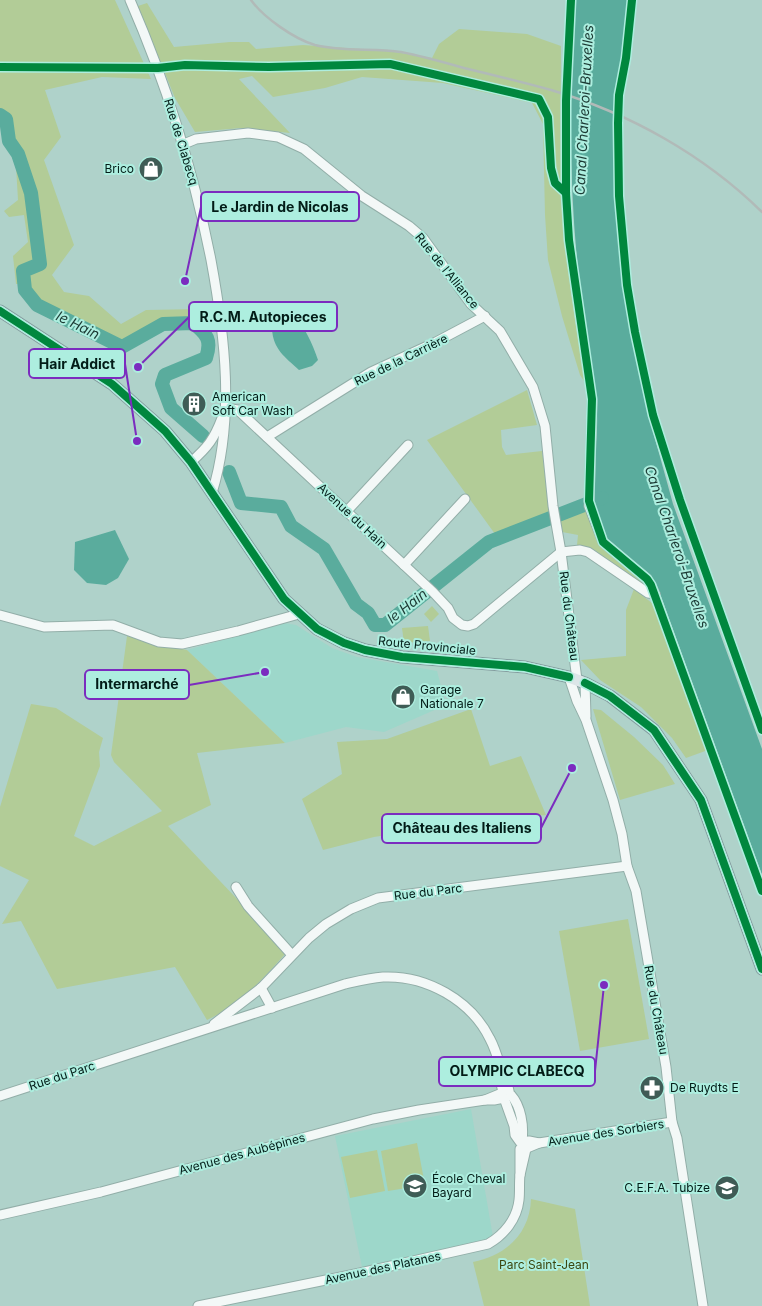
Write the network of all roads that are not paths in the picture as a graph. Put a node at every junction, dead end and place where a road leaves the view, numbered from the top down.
1 (130, 0) edge
2 (184, 144) junction
3 (0, 311) edge
4 (485, 316) junction
5 (592, 401) dead end
6 (225, 408) junction
7 (267, 437) junction
8 (408, 445) dead end
9 (191, 462) junction
10 (212, 493) junction
11 (465, 499) dead end
12 (346, 512) junction
13 (561, 552) junction
14 (404, 565) junction
15 (0, 609) edge
16 (299, 614) junction
17 (3, 615) edge
18 (577, 680) junction
19 (586, 720) junction
20 (627, 866) junction
21 (236, 887) dead end
22 (292, 955) junction
23 (762, 969) edge
24 (261, 988) junction
25 (272, 1008) junction
26 (210, 1027) junction
27 (503, 1075) joint
28 (505, 1095) junction
29 (0, 1096) edge
30 (672, 1122) junction
31 (523, 1145) junction
32 (0, 1215) edge
33 (198, 1306) edge
34 (703, 1306) edge

1 - 2 street, Rue de Clabecq
2 - 4 street, Rue de l'Alliance
2 - 6 street, Rue de Clabecq
3 - 9 main road, Route Provinciale
4 - 7 street, Rue de la Carrière
4 - 13 street, Rue de l'Alliance
5 - 13 street
6 - 7 street, Avenue du Hain
6 - 9 street, Rue de Clabecq
6 - 10 street, Rue de Clabecq
7 - 12 street, Avenue du Hain
8 - 12 street
9 - 10 main road, Route Provinciale
10 - 16 main road, Route Provinciale
11 - 14 street
12 - 14 street, Avenue du Hain
13 - 14 street, Avenue du Hain
13 - 18 street, Rue du Château
15 - 17 street
16 - 17 street
16 - 18 main road, Route Provinciale
18 - 19 street, Rue du Château
18 - 19 street, Rue du Château
18 - 23 main road, Route Provinciale
19 - 20 street, Rue du Château
20 - 22 street, Rue du Parc
20 - 30 street, Rue du Château
21 - 22 street
22 - 24 street, Rue du Parc
24 - 25 street
24 - 26 street, Rue du Parc
25 - 26 street, Rue du Parc
25 - 27 street, Rue du Parc
26 - 29 street, Rue du Parc
27 - 28 street, Avenue des Platanes
28 - 31 street, Avenue des Platanes
28 - 32 street, Avenue des Aubépines
30 - 31 street, Avenue des Sorbiers
30 - 34 street, Rue du Château
31 - 33 street, Avenue des Platanes

